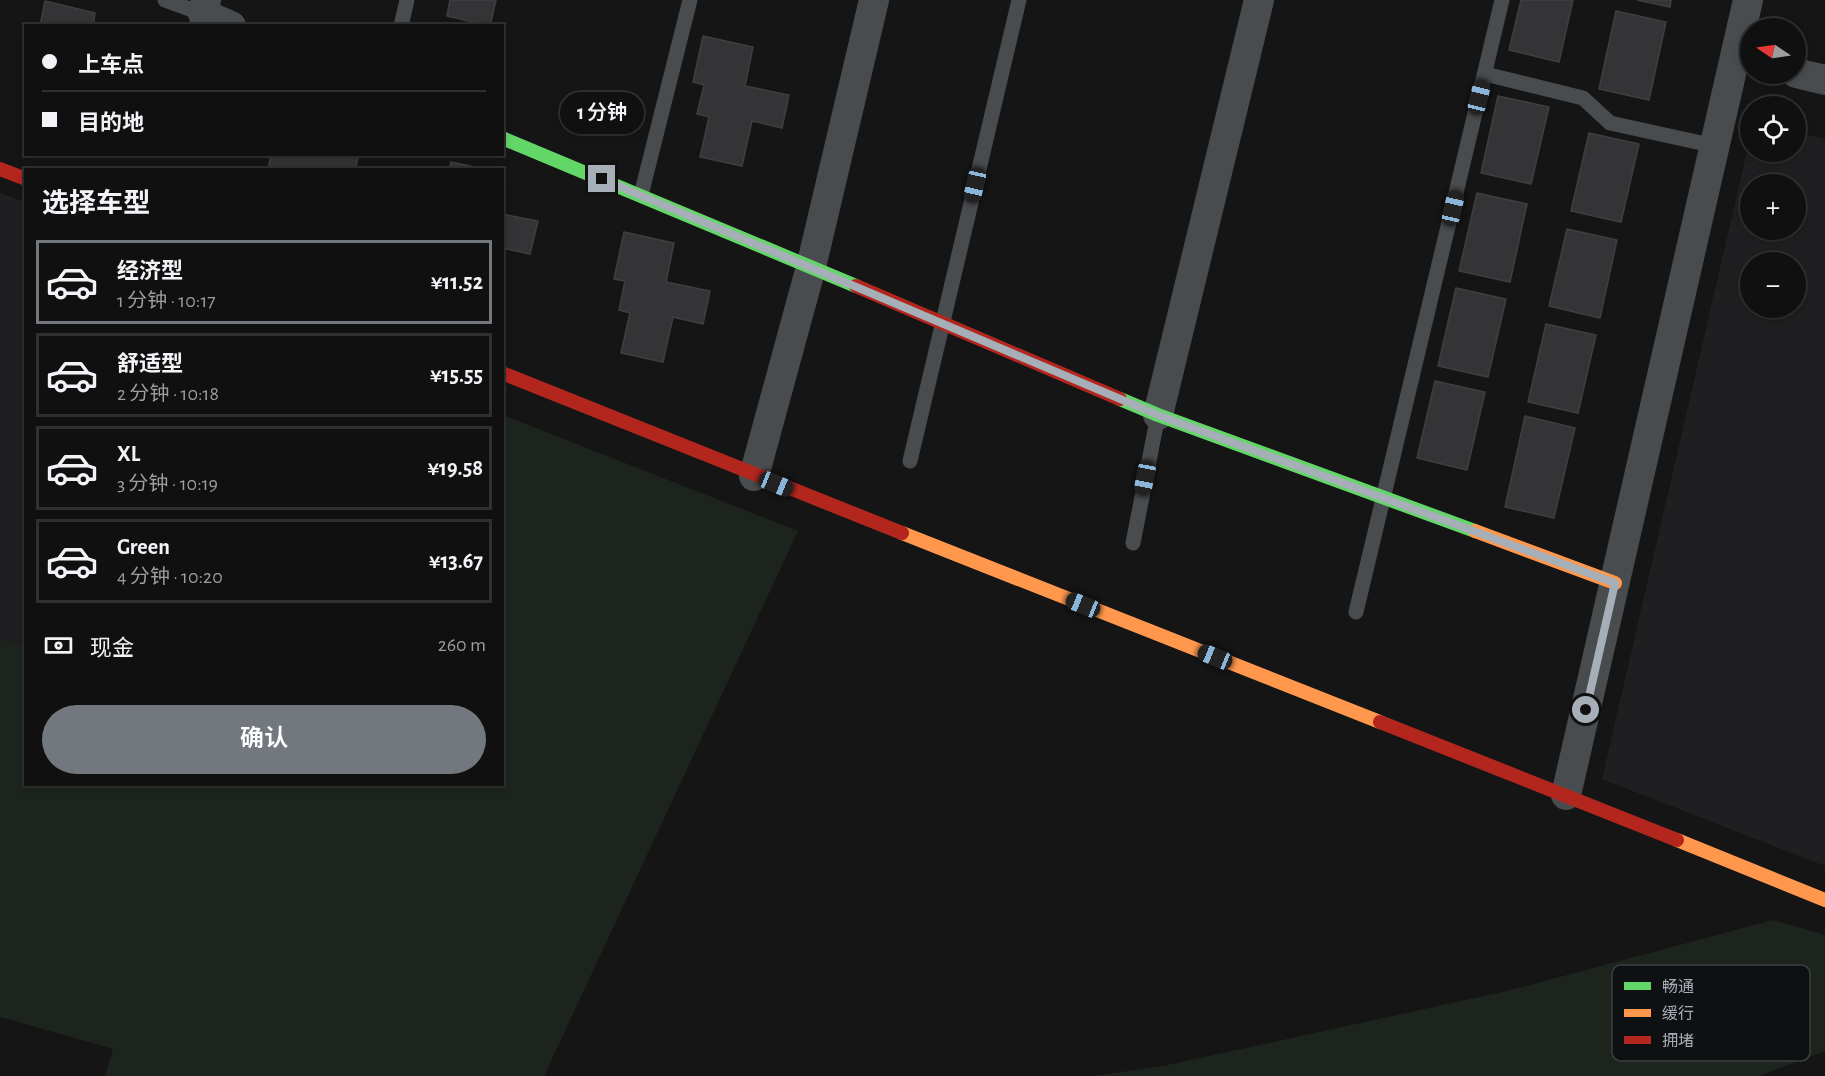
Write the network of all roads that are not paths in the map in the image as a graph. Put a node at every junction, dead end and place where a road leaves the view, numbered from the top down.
1 (165, 0) edge
2 (407, 0) edge
3 (690, 0) edge
4 (874, 0) edge
5 (1019, 0) edge
6 (1259, 0) edge
7 (1502, 0) edge
8 (1748, 0) edge
9 (204, 7) edge
10 (1746, 18) edge
11 (228, 24) edge
12 (401, 24) edge
13 (1740, 69) edge
14 (1485, 74) junction
15 (1806, 75) edge
16 (1825, 80) edge
17 (504, 139) edge
18 (1715, 146) junction
19 (0, 169) edge
20 (24, 178) edge
21 (641, 195) junction
22 (811, 267) junction
23 (943, 324) junction
24 (504, 374) edge
25 (1158, 415) junction
26 (910, 461) dead end
27 (754, 476) junction
28 (1384, 498) junction
29 (1132, 543) dead end
30 (1615, 583) junction
31 (1356, 612) dead end
32 (1566, 795) junction
33 (1825, 900) edge

1 - 9 lane
2 - 12 lane
3 - 21 lane
4 - 22 street
5 - 23 lane
6 - 25 street
7 - 14 lane
8 - 10 street
9 - 11 street
13 - 18 street
14 - 18 lane
14 - 28 lane
15 - 16 street
17 - 21 street
18 - 30 street
19 - 20 street
21 - 22 street
22 - 23 street
22 - 27 street
23 - 25 street
23 - 26 lane
24 - 27 street
25 - 28 street
25 - 29 lane
27 - 32 street
28 - 30 street
28 - 31 lane
30 - 32 street
32 - 33 street

